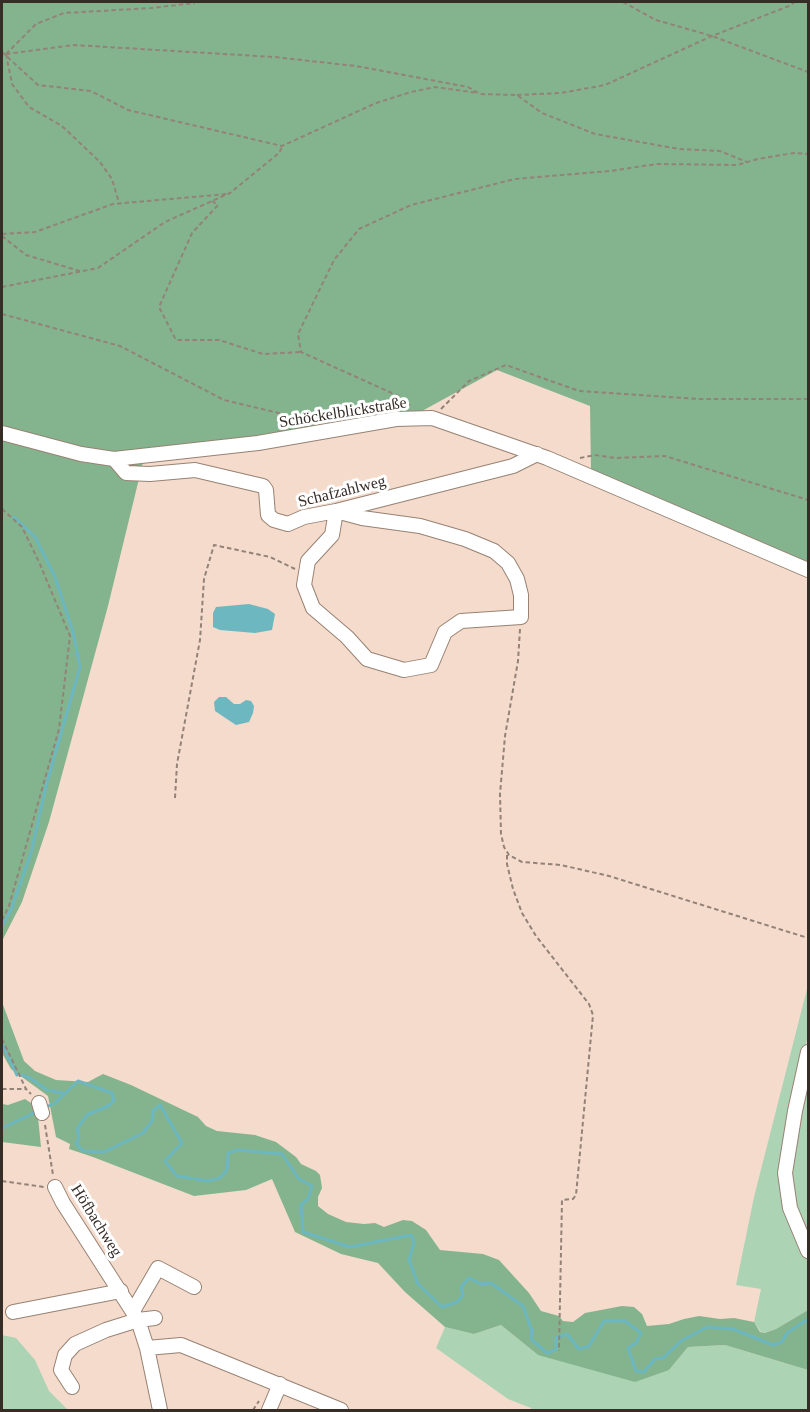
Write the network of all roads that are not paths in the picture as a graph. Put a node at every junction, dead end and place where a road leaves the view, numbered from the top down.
1 (2, 433) edge
2 (537, 454) junction
3 (114, 459) junction
4 (336, 511) junction
5 (808, 570) edge
6 (808, 1052) edge
7 (55, 1187) road end
8 (808, 1251) edge
9 (194, 1287) dead end
10 (121, 1291) junction
11 (13, 1312) dead end
12 (135, 1316) junction
13 (154, 1317) dead end
14 (147, 1348) junction
15 (280, 1384) junction
16 (72, 1387) dead end
17 (320, 1406) edge
18 (160, 1410) edge
19 (269, 1410) edge
20 (341, 1410) edge

1 - 3 street, Schöckelblickstraße
2 - 3 street, Schöckelblickstraße
2 - 4 street, Schafzahlweg
2 - 5 street, Schöckelblickstraße
3 - 4 street, Schafzahlweg
4 - 4 street
6 - 8 street
7 - 10 street, Höfbachweg
9 - 12 street
10 - 11 street
10 - 12 street, Höfbachweg
12 - 13 street
12 - 14 street, Höfbachweg
12 - 16 street
14 - 15 street
14 - 18 street, Höfbachweg
15 - 17 street
15 - 19 street
17 - 20 street

